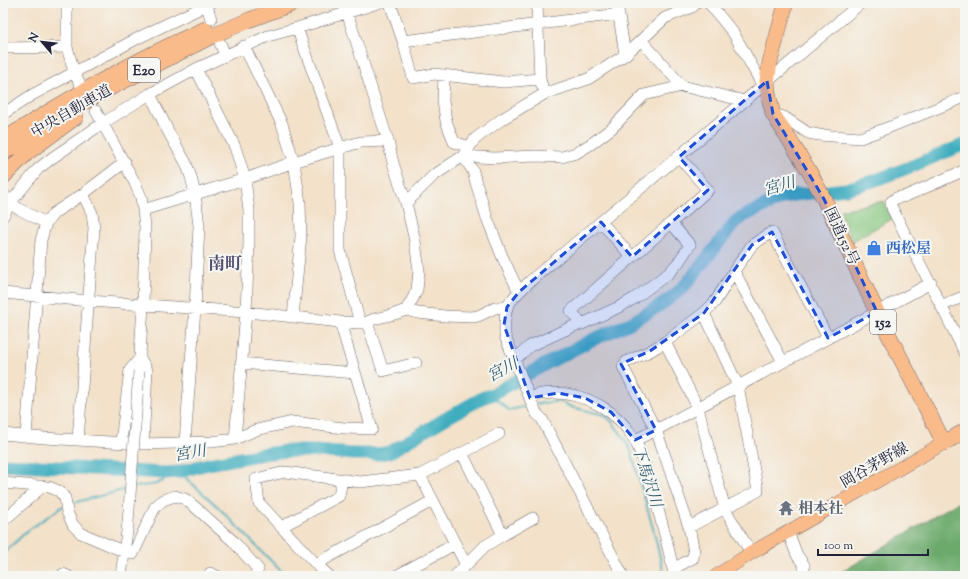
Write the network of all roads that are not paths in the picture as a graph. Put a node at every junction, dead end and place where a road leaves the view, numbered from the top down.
1 (67, 3) edge
2 (266, 3) edge
3 (294, 3) edge
4 (378, 3) edge
5 (390, 3) edge
6 (537, 3) edge
7 (696, 3) edge
8 (709, 3) edge
9 (786, 3) edge
10 (861, 3) edge
11 (208, 4) edge
12 (345, 8) edge
13 (618, 9) edge
14 (211, 19) dead end
15 (538, 24) junction
16 (297, 28) junction
17 (641, 40) junction
18 (403, 41) junction
19 (220, 43) dead end
20 (193, 45) junction
21 (244, 46) junction
22 (67, 47) junction
23 (3, 48) edge
24 (225, 55) junction
25 (625, 55) junction
26 (196, 69) junction
27 (74, 72) junction
28 (444, 75) junction
29 (540, 79) junction
30 (765, 83) junction
31 (80, 84) dead end
32 (682, 86) junction
33 (150, 94) junction
34 (544, 94) junction
35 (965, 97) edge
36 (744, 101) junction
37 (96, 111) dead end
38 (3, 114) edge
39 (773, 114) junction
40 (103, 123) junction
41 (3, 140) edge
42 (388, 141) junction
43 (340, 148) junction
44 (466, 151) junction
45 (3, 153) edge
46 (679, 157) junction
47 (124, 162) junction
48 (294, 162) junction
49 (965, 170) edge
50 (3, 177) edge
51 (245, 179) junction
52 (83, 194) junction
53 (195, 194) junction
54 (7, 198) edge
55 (406, 203) junction
56 (143, 210) junction
57 (3, 216) edge
58 (602, 222) junction
59 (46, 223) junction
60 (671, 223) junction
61 (632, 257) junction
62 (734, 271) junction
63 (931, 283) junction
64 (519, 292) junction
65 (3, 293) edge
66 (37, 296) junction
67 (965, 296) edge
68 (89, 301) junction
69 (143, 305) junction
70 (942, 306) junction
71 (507, 307) junction
72 (195, 309) junction
73 (406, 310) junction
74 (246, 312) junction
75 (877, 312) junction
76 (704, 313) junction
77 (294, 317) junction
78 (340, 322) junction
79 (363, 322) junction
80 (582, 324) junction
81 (828, 338) junction
82 (665, 342) junction
83 (965, 353) edge
84 (140, 358) junction
85 (515, 362) junction
86 (783, 362) junction
87 (241, 363) junction
88 (416, 363) dead end
89 (355, 373) junction
90 (738, 386) junction
91 (531, 401) junction
92 (698, 408) junction
93 (656, 430) junction
94 (965, 431) edge
95 (3, 434) edge
96 (499, 434) dead end
97 (26, 436) junction
98 (235, 439) junction
99 (78, 440) junction
100 (635, 440) junction
101 (120, 442) junction
102 (185, 442) junction
103 (944, 443) junction
104 (143, 444) junction
105 (462, 453) junction
106 (420, 475) junction
107 (342, 480) junction
108 (3, 483) edge
109 (43, 486) junction
110 (432, 501) junction
111 (725, 508) junction
112 (533, 518) dead end
113 (3, 521) edge
114 (281, 527) junction
115 (689, 527) junction
116 (788, 532) junction
117 (503, 535) junction
118 (455, 544) junction
119 (125, 552) junction
120 (751, 553) junction
121 (316, 564) junction
122 (466, 565) junction
123 (674, 572) edge
124 (121, 576) edge
125 (254, 576) edge
126 (329, 576) edge
127 (396, 576) edge
128 (455, 576) edge
129 (624, 576) edge
130 (716, 576) edge
131 (804, 576) edge

1 - 22 street
2 - 41 highway, 中央自動車道 / E20
3 - 20 highway, 中央自動車道 / E20
4 - 12 street
5 - 18 street
6 - 15 street
7 - 17 street
8 - 30 street
9 - 30 highway, 国道152号 / 152
10 - 30 street
11 - 14 street
11 - 27 street
12 - 16 street
12 - 42 street
13 - 15 street
13 - 25 street
15 - 18 street
15 - 29 street
16 - 21 street
16 - 43 street
17 - 25 street
17 - 32 street
18 - 28 street
19 - 24 street
20 - 45 highway, 中央自動車道 / E20
20 - 50 highway
21 - 24 street
21 - 48 street
22 - 23 street
22 - 27 street
24 - 26 street
25 - 34 street
26 - 33 street
26 - 51 street
27 - 31 street
27 - 38 street
28 - 29 street
28 - 44 street
29 - 34 street
30 - 36 street
30 - 39 highway, 国道152号 / 152
32 - 36 street
32 - 44 street
33 - 40 street
33 - 53 street
34 - 44 street
35 - 39 street
36 - 46 street
37 - 40 street
39 - 75 highway, 国道152号 / 152
40 - 47 street
40 - 54 street
42 - 43 street
42 - 55 street
43 - 48 street
43 - 79 street
44 - 55 street
44 - 64 street
46 - 58 street
46 - 60 street
47 - 52 street
47 - 56 street
48 - 51 street
48 - 77 street
49 - 63 street
51 - 53 street
51 - 74 street
52 - 59 street
52 - 68 street
53 - 56 street
53 - 72 street
54 - 57 street
54 - 59 street
55 - 73 street
56 - 69 street
58 - 61 street
58 - 64 street
59 - 66 street
60 - 61 street
60 - 80 street
61 - 80 street
62 - 76 street
62 - 81 street
62 - 86 street
63 - 70 street
63 - 75 street
64 - 71 street
65 - 66 street
66 - 68 street
66 - 97 street
67 - 70 street
68 - 69 street
68 - 99 street
69 - 72 street
69 - 84 street
70 - 83 street
71 - 73 street
71 - 85 street
72 - 74 street
72 - 102 street
73 - 79 street
74 - 77 street
74 - 87 street
75 - 81 street
75 - 103 highway, 国道152号 / 152
76 - 82 street
76 - 90 street
77 - 78 street
78 - 79 street
78 - 89 street
79 - 88 street
80 - 85 street
81 - 86 street
82 - 92 street
82 - 93 street
84 - 101 street
84 - 104 street
84 - 119 street, bridge
85 - 91 street
86 - 90 street
87 - 89 street
87 - 98 street
89 - 98 street
90 - 92 street
90 - 111 street
91 - 100 street
91 - 129 street
92 - 93 street
92 - 111 street
93 - 100 street
93 - 115 street
94 - 103 highway
95 - 97 street
96 - 105 street
97 - 99 street
98 - 102 street
99 - 101 street
100 - 123 street
101 - 104 street
102 - 104 street
103 - 116 main road, 岡谷茅野線
105 - 106 street
105 - 117 street
106 - 107 street
106 - 110 street
107 - 114 street
107 - 114 street
108 - 109 street
109 - 113 street
109 - 119 street
110 - 118 street
110 - 121 street
111 - 115 street
111 - 120 street
112 - 117 street
114 - 121 street
115 - 123 street
116 - 120 main road, 岡谷茅野線
116 - 131 street
117 - 122 street
118 - 122 street
118 - 127 street
119 - 124 street
119 - 125 street
120 - 130 main road, 岡谷茅野線
121 - 126 street
122 - 128 street

